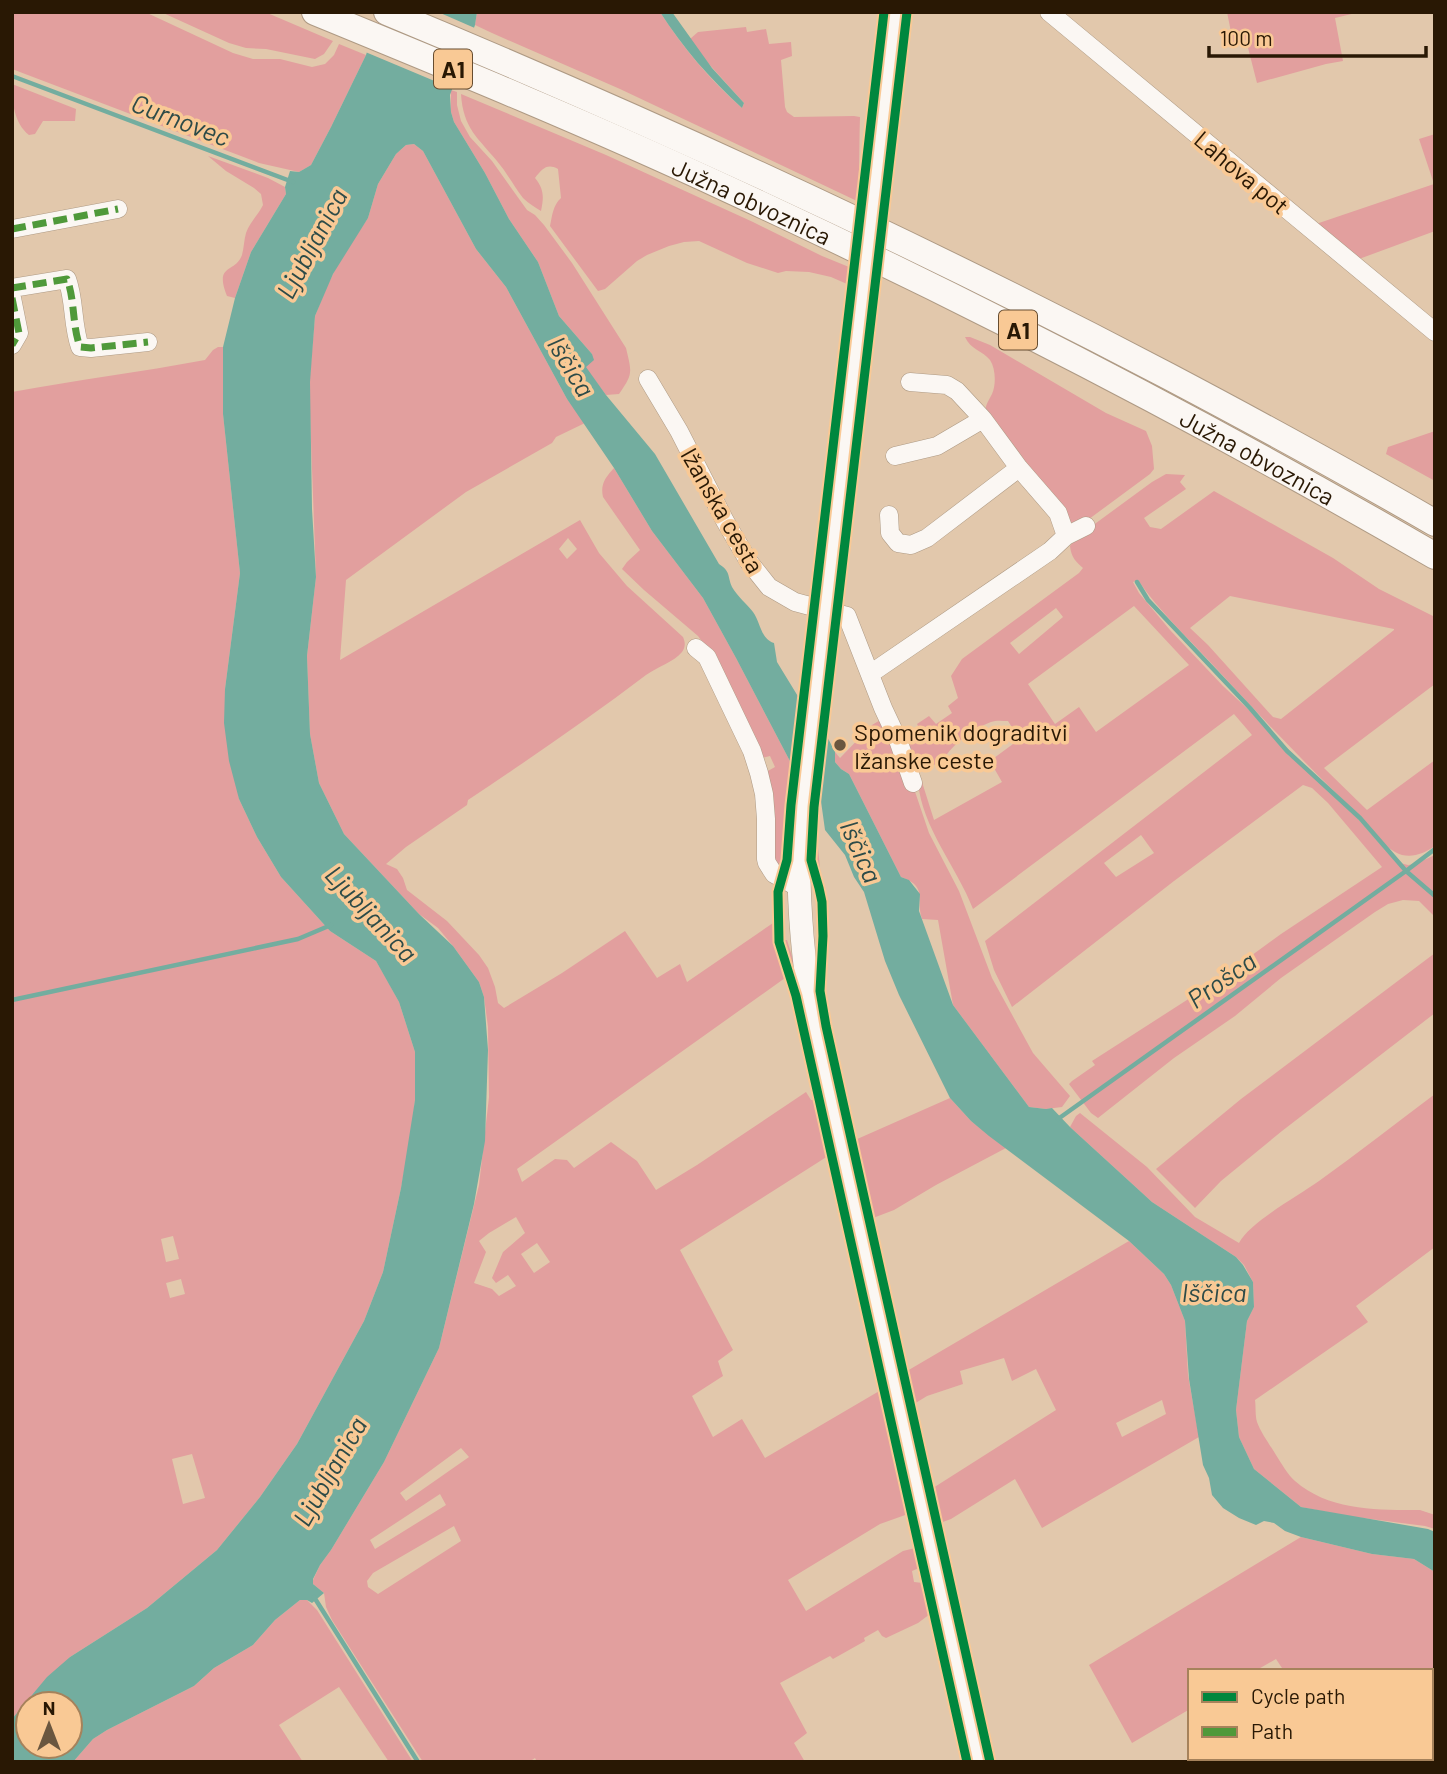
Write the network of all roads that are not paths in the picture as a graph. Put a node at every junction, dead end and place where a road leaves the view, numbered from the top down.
1 (315, 12) edge
2 (387, 12) edge
3 (896, 12) edge
4 (1049, 12) edge
5 (118, 209) dead end
6 (12, 229) edge
7 (12, 288) edge
8 (12, 298) edge
9 (1435, 332) edge
10 (148, 342) dead end
11 (12, 345) edge
12 (648, 379) dead end
13 (910, 382) dead end
14 (983, 419) junction
15 (895, 456) dead end
16 (1019, 467) junction
17 (889, 515) dead end
18 (1435, 523) edge
19 (1086, 526) dead end
20 (1066, 536) junction
21 (1435, 556) edge
22 (825, 610) junction
23 (696, 648) dead end
24 (870, 674) junction
25 (914, 783) dead end
26 (799, 888) junction
27 (978, 1762) edge

1 - 21 highway, Južna obvoznica / A1
2 - 18 highway, Južna obvoznica / A1
3 - 22 main road, bridge
4 - 9 street, Lahova pot
5 - 6 street
7 - 10 street
8 - 11 street
12 - 22 street, Ižanska cesta
13 - 14 street
14 - 15 street
14 - 16 street
16 - 17 street
16 - 20 street
19 - 20 street
20 - 24 street
22 - 24 street, Ižanska cesta
22 - 26 main road
23 - 26 street
24 - 25 street, Ižanska cesta
26 - 27 main road

